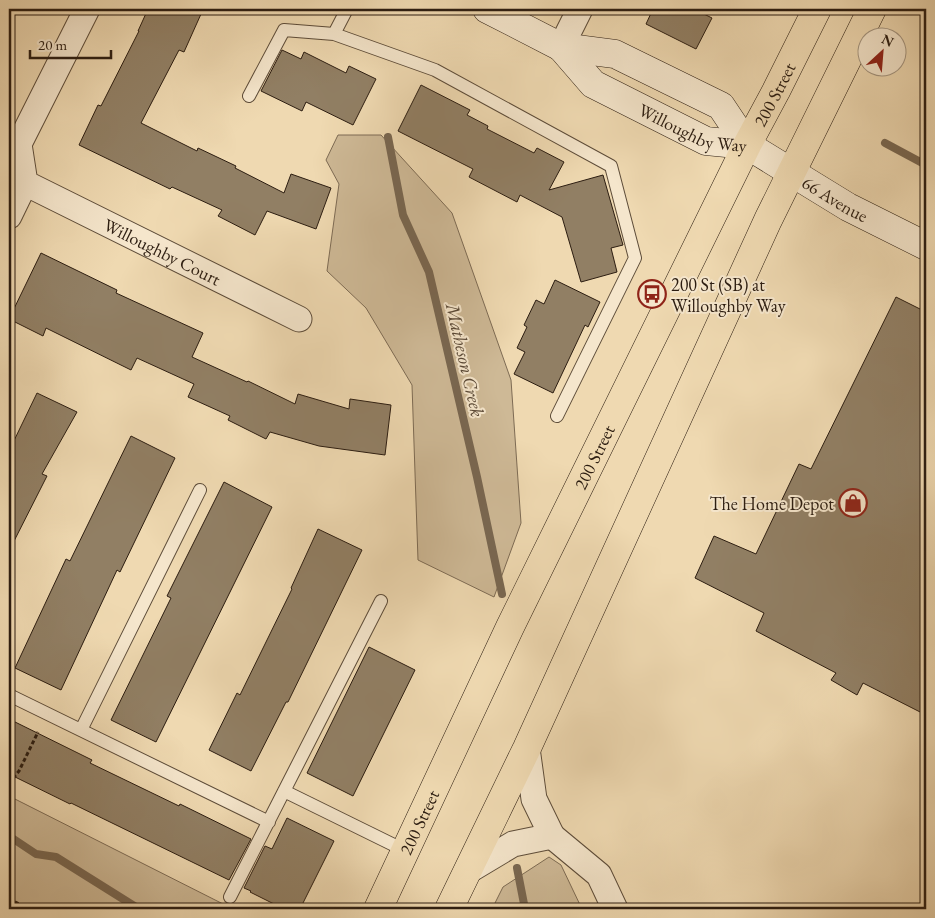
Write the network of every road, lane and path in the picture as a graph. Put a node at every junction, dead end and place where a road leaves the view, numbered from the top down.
1 (87, 9) edge
2 (347, 9) edge
3 (487, 9) edge
4 (580, 9) edge
5 (817, 9) edge
6 (872, 9) edge
7 (334, 34) junction
8 (560, 47) junction
9 (249, 96) dead end
10 (747, 145) junction
11 (792, 172) junction
12 (25, 183) junction
13 (9, 216) edge
14 (926, 246) edge
15 (299, 319) dead end
16 (557, 416) dead end
17 (200, 490) dead end
18 (381, 601) dead end
19 (9, 694) edge
20 (48, 714) junction
21 (81, 730) junction
22 (527, 748) junction
23 (9, 783) edge
24 (284, 791) junction
25 (269, 822) junction
26 (552, 836) junction
27 (406, 851) junction
28 (468, 871) junction
29 (230, 897) dead end
30 (9, 899) edge
31 (30, 909) edge
32 (378, 909) edge
33 (449, 909) edge
34 (615, 909) edge

1 - 12 street
2 - 7 lane
3 - 8 street, Willoughby Way
4 - 8 street
5 - 10 main road, 200 Street
6 - 11 main road
7 - 9 lane
7 - 16 lane
8 - 10 street, Willoughby Way
8 - 10 street, Willoughby Way
10 - 11 street, 66 Avenue
10 - 27 main road, 200 Street
11 - 14 street, 66 Avenue
11 - 22 main road
12 - 13 street
12 - 15 street, Willoughby Court
17 - 21 lane
18 - 24 lane
19 - 20 lane
20 - 21 lane
20 - 23 path
21 - 25 lane
22 - 26 street
22 - 28 main road
24 - 25 lane
24 - 27 lane
25 - 29 lane
26 - 28 street
26 - 34 street
27 - 32 main road, 200 Street
28 - 33 main road
30 - 31 path

